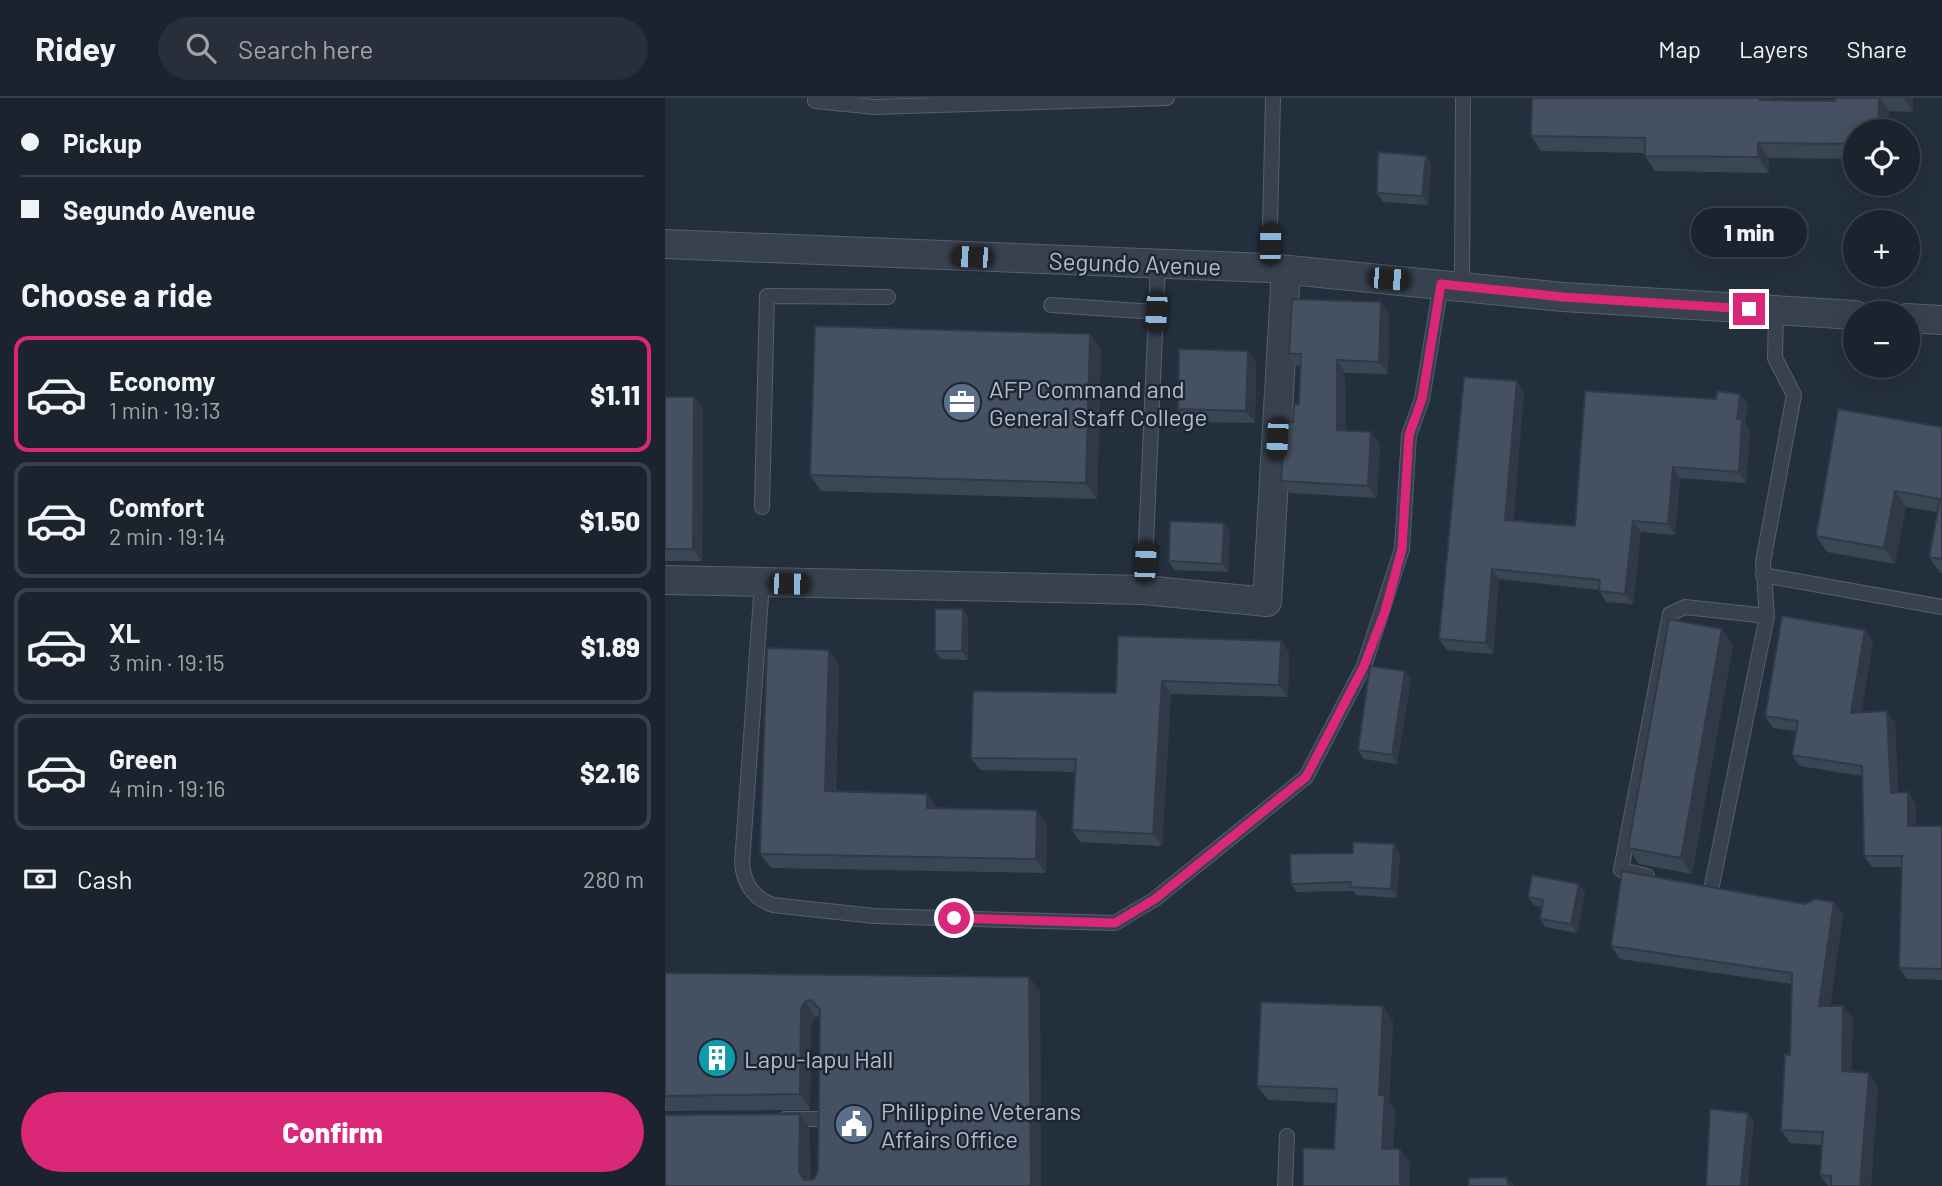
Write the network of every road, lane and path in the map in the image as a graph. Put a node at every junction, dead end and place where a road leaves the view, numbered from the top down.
1 (815, 98) edge
2 (1167, 98) edge
3 (1273, 98) edge
4 (1462, 98) edge
5 (665, 244) edge
6 (1158, 265) junction
7 (1278, 269) junction
8 (1452, 285) junction
9 (888, 297) dead end
10 (1051, 306) dead end
11 (1776, 311) junction
12 (1156, 312) junction
13 (1843, 314) edge
14 (1920, 319) edge
15 (1942, 320) edge
16 (762, 507) dead end
17 (1763, 575) junction
18 (665, 580) edge
19 (762, 583) junction
20 (1144, 590) junction
21 (1942, 607) edge
22 (1767, 616) junction
23 (1659, 878) edge
24 (1711, 889) edge
25 (768, 1119) edge
26 (820, 1119) edge
27 (1287, 1136) dead end
28 (1286, 1186) edge

1 - 2 lane
3 - 7 lane
4 - 8 lane
5 - 6 street, Segundo Avenue
6 - 7 street, Segundo Avenue
6 - 12 lane
7 - 8 street, Segundo Avenue
7 - 20 street
8 - 11 street, Segundo Avenue
8 - 19 lane
9 - 16 lane
10 - 12 lane
11 - 13 street, Segundo Avenue
11 - 17 lane
12 - 20 lane
14 - 15 street
17 - 21 lane
17 - 22 lane
18 - 19 street
19 - 20 street
22 - 23 lane
22 - 24 lane
25 - 26 lane
27 - 28 lane

